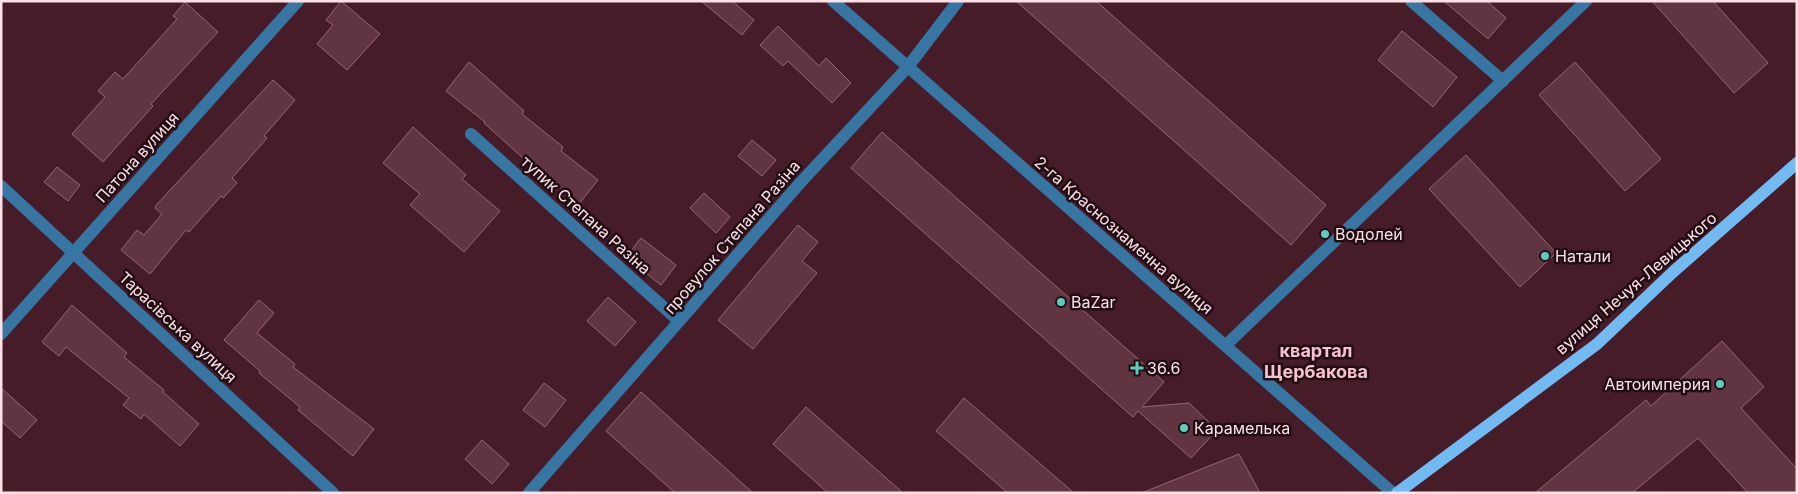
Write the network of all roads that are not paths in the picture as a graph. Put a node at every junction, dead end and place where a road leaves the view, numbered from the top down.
1 (298, 1) edge
2 (833, 1) edge
3 (958, 1) edge
4 (1411, 1) edge
5 (1586, 1) edge
6 (907, 68) junction
7 (1503, 81) junction
8 (471, 134) dead end
9 (1797, 163) edge
10 (1, 186) edge
11 (74, 252) junction
12 (680, 321) junction
13 (1, 334) edge
14 (1226, 345) junction
15 (333, 493) edge
16 (528, 493) edge
17 (1393, 493) edge
18 (1397, 493) edge

1 - 11 street, Патона вулиця
2 - 6 street, 2-га Краснознаменна вулиця
3 - 6 street, провулок Степана Разіна
4 - 7 street
5 - 7 street
6 - 12 street, провулок Степана Разіна
6 - 14 street, 2-га Краснознаменна вулиця
7 - 14 street
8 - 12 street, тупик Степана Разіна
9 - 18 main road, вулиця Нечуя-Левицького
10 - 11 street, Тарасівська вулиця
11 - 13 street, Патона вулиця
11 - 15 street, Тарасівська вулиця
12 - 16 street, провулок Степана Разіна
14 - 17 street, 2-га Краснознаменна вулиця

